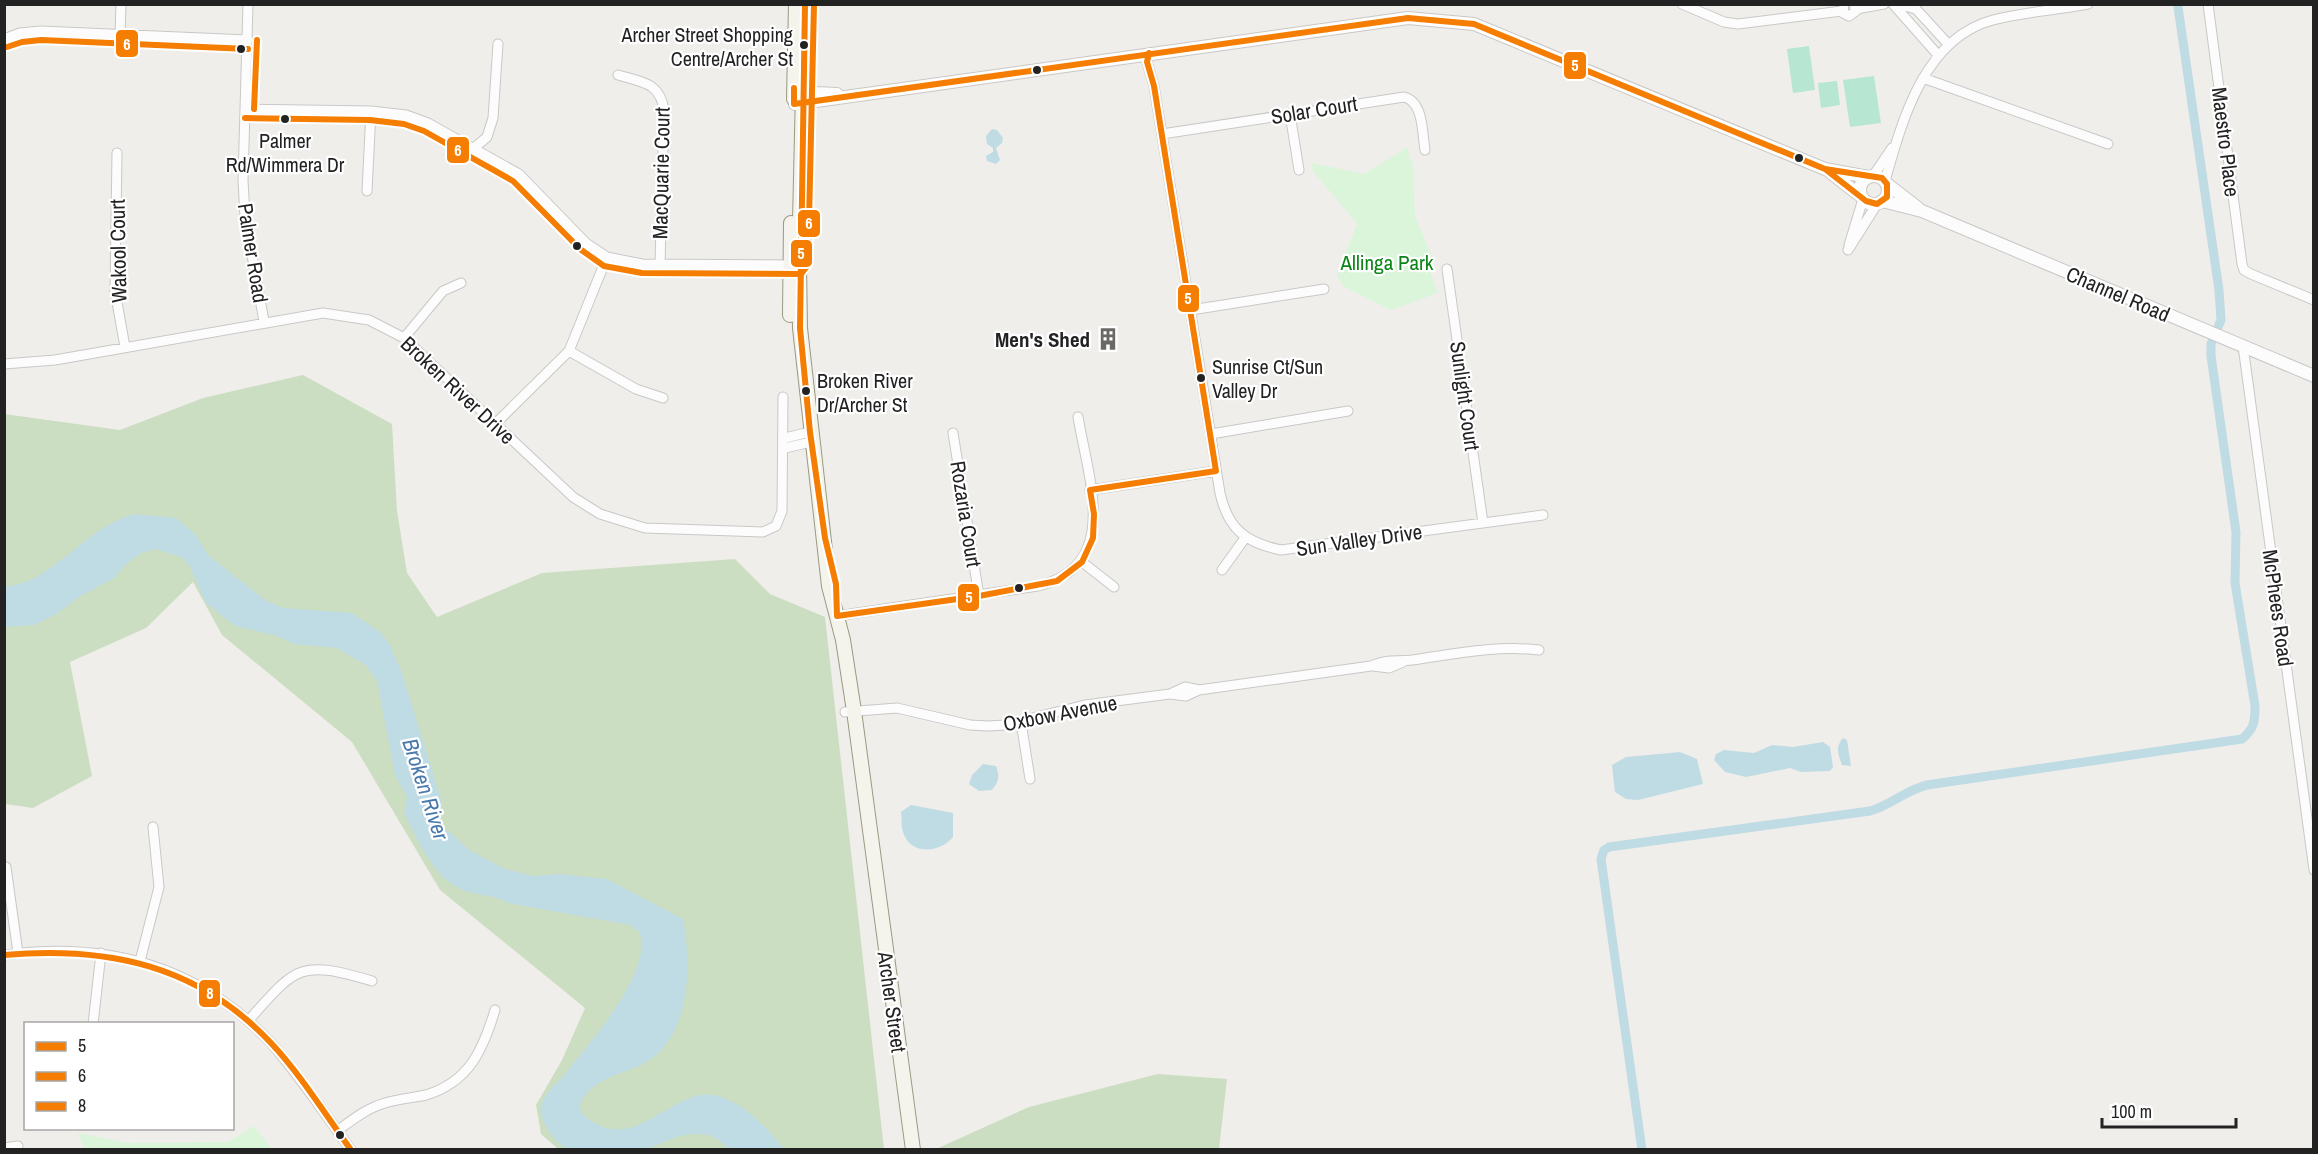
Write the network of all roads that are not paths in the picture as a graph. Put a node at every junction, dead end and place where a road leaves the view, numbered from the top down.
1 (121, 4) edge
2 (248, 4) edge
3 (796, 4) edge
4 (805, 4) edge
5 (1682, 4) edge
6 (1884, 4) edge
7 (1894, 4) edge
8 (2088, 4) edge
9 (2208, 4) edge
10 (1855, 7) edge
11 (1843, 8) edge
12 (1921, 8) edge
13 (1908, 20) junction
14 (800, 30) junction
15 (120, 35) junction
16 (4, 39) edge
17 (248, 39) junction
18 (498, 44) dead end
19 (1949, 45) junction
20 (1149, 53) junction
21 (1938, 55) junction
22 (618, 75) dead end
23 (1923, 78) junction
24 (799, 98) junction
25 (245, 109) junction
26 (371, 111) junction
27 (1290, 114) junction
28 (1162, 134) junction
29 (2108, 144) dead end
30 (474, 148) junction
31 (1425, 150) dead end
32 (117, 153) dead end
33 (1825, 169) junction
34 (1299, 170) dead end
35 (1878, 179) junction
36 (367, 191) dead end
37 (1862, 198) junction
38 (1880, 202) junction
39 (1922, 211) junction
40 (607, 256) junction
41 (660, 265) junction
42 (794, 265) junction
43 (1447, 269) dead end
44 (461, 284) dead end
45 (1324, 289) dead end
46 (2313, 300) edge
47 (1191, 310) junction
48 (264, 321) junction
49 (404, 338) junction
50 (2243, 346) junction
51 (125, 348) junction
52 (569, 351) junction
53 (4, 364) edge
54 (2313, 376) edge
55 (783, 397) dead end
56 (663, 398) dead end
57 (1348, 411) dead end
58 (1078, 417) dead end
59 (495, 424) junction
60 (953, 433) dead end
61 (1210, 434) junction
62 (811, 437) junction
63 (785, 443) junction
64 (1216, 471) junction
65 (1090, 490) junction
66 (1543, 515) dead end
67 (1483, 523) junction
68 (1245, 538) junction
69 (1082, 562) junction
70 (1222, 570) dead end
71 (1114, 587) dead end
72 (979, 596) junction
73 (837, 618) junction
74 (1539, 650) dead end
75 (850, 712) junction
76 (1021, 722) junction
77 (1030, 778) dead end
78 (153, 827) dead end
79 (6, 867) dead end
80 (2313, 870) edge
81 (18, 953) junction
82 (101, 953) junction
83 (4, 955) edge
84 (140, 961) junction
85 (372, 981) dead end
86 (495, 1010) dead end
87 (248, 1021) junction
88 (93, 1022) edge
89 (337, 1131) junction
90 (18, 1146) dead end
91 (4, 1148) edge
92 (351, 1149) edge
93 (913, 1149) edge

1 - 15 street
2 - 17 street, Palmer Road
3 - 14 main road, Archer Street
4 - 14 main road, Archer Street
5 - 11 street
6 - 10 street
7 - 12 street
7 - 13 street
8 - 19 street
9 - 46 street, Maestro Place
10 - 11 street
12 - 13 street
12 - 19 street
13 - 21 street
14 - 24 main road, Archer Street
15 - 16 street
15 - 17 street
17 - 25 street, Palmer Road
18 - 30 street
19 - 21 street
20 - 24 street, Channel Road
20 - 28 street
20 - 33 street, Channel Road
21 - 23 street
22 - 41 street, MacQuarie Court
23 - 29 street
23 - 35 street
24 - 42 main road, Archer Street
25 - 26 street
25 - 48 street, Palmer Road
26 - 30 street
26 - 36 street
27 - 28 street, Solar Court
27 - 31 street, Solar Court
27 - 34 street
28 - 47 street
30 - 40 street
32 - 51 street, Wakool Court
33 - 35 street, Channel Road
33 - 37 street, Channel Road
35 - 37 street
35 - 38 street
35 - 39 street, Channel Road
37 - 38 street, Channel Road
37 - 38 street
38 - 39 street, Channel Road
39 - 50 street, Channel Road
40 - 41 street
40 - 52 street
41 - 42 street
42 - 62 main road, Archer Street
43 - 67 street, Sunlight Court
44 - 49 street
45 - 47 street
47 - 61 street
48 - 49 street, Broken River Drive
48 - 51 street, Broken River Drive
49 - 59 street, Broken River Drive
50 - 54 street, Channel Road
50 - 80 street, McPhees Road
51 - 53 street, Broken River Drive
52 - 56 street
52 - 59 street
55 - 63 street
57 - 61 street
58 - 65 street
59 - 63 street, Broken River Drive
60 - 72 street, Rozaria Court
61 - 64 street
62 - 63 street
62 - 73 main road, Archer Street
64 - 65 street
64 - 68 street
65 - 69 street
66 - 67 street, Sun Valley Drive
67 - 68 street, Sun Valley Drive
68 - 70 street
69 - 71 street
69 - 72 street
72 - 73 street
73 - 75 main road, Archer Street
74 - 76 street, Oxbow Avenue
75 - 76 street, Oxbow Avenue
75 - 93 main road, Archer Street
76 - 77 street
78 - 84 street
79 - 81 street
81 - 82 street
81 - 83 street
82 - 84 street
82 - 88 street
84 - 87 street
85 - 87 street
86 - 89 street
87 - 89 street
89 - 92 street
90 - 91 street

